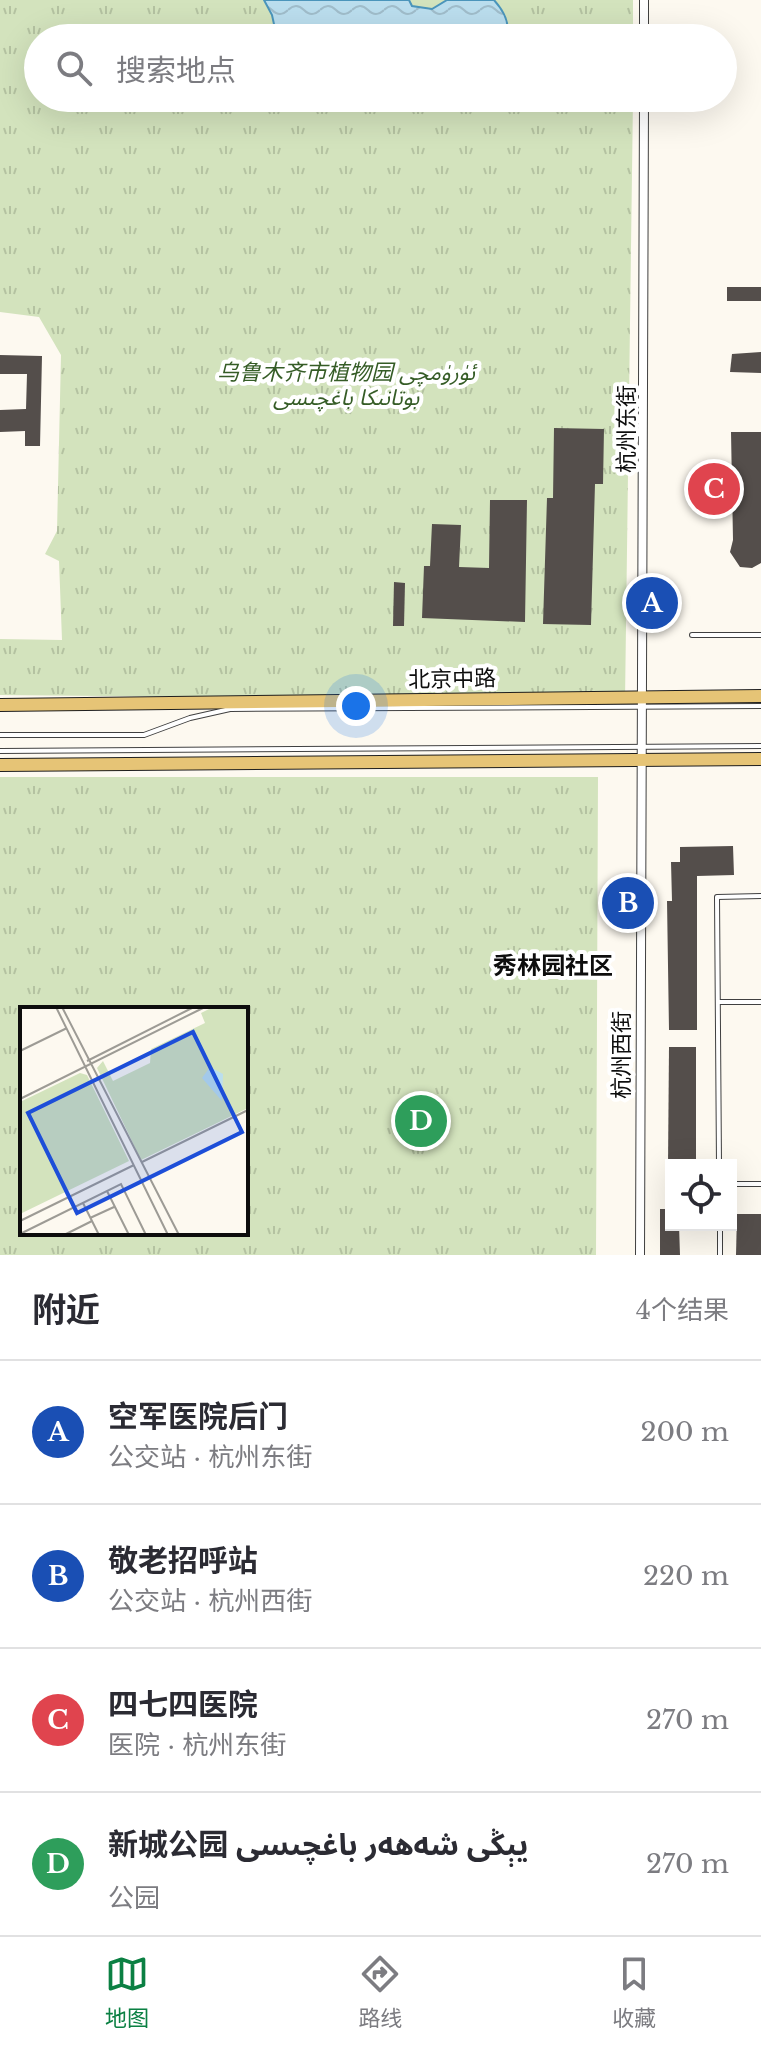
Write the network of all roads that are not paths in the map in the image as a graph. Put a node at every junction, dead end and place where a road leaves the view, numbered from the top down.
1 (644, 0) edge
2 (644, 24) edge
3 (644, 112) edge
4 (692, 635) dead end
5 (761, 635) edge
6 (761, 696) edge
7 (644, 701) junction
8 (0, 705) edge
9 (761, 706) edge
10 (0, 735) edge
11 (761, 746) edge
12 (0, 751) edge
13 (641, 753) junction
14 (761, 759) edge
15 (0, 765) edge
16 (761, 896) edge
17 (718, 1002) junction
18 (761, 1002) edge
19 (719, 1159) edge
20 (737, 1184) edge
21 (761, 1184) edge
22 (720, 1231) edge
23 (640, 1255) edge
24 (720, 1255) edge

1 - 2 street
3 - 7 street, 杭州东街
4 - 5 lane
6 - 7 main road, 北京中路
7 - 8 main road, 北京中路
7 - 9 lane
7 - 10 lane
7 - 13 street, 杭州东街
11 - 13 lane
12 - 13 lane
13 - 14 main road
13 - 15 main road
13 - 23 street, 杭州西街
16 - 17 lane
17 - 18 lane
17 - 19 lane
20 - 21 lane
22 - 24 lane

